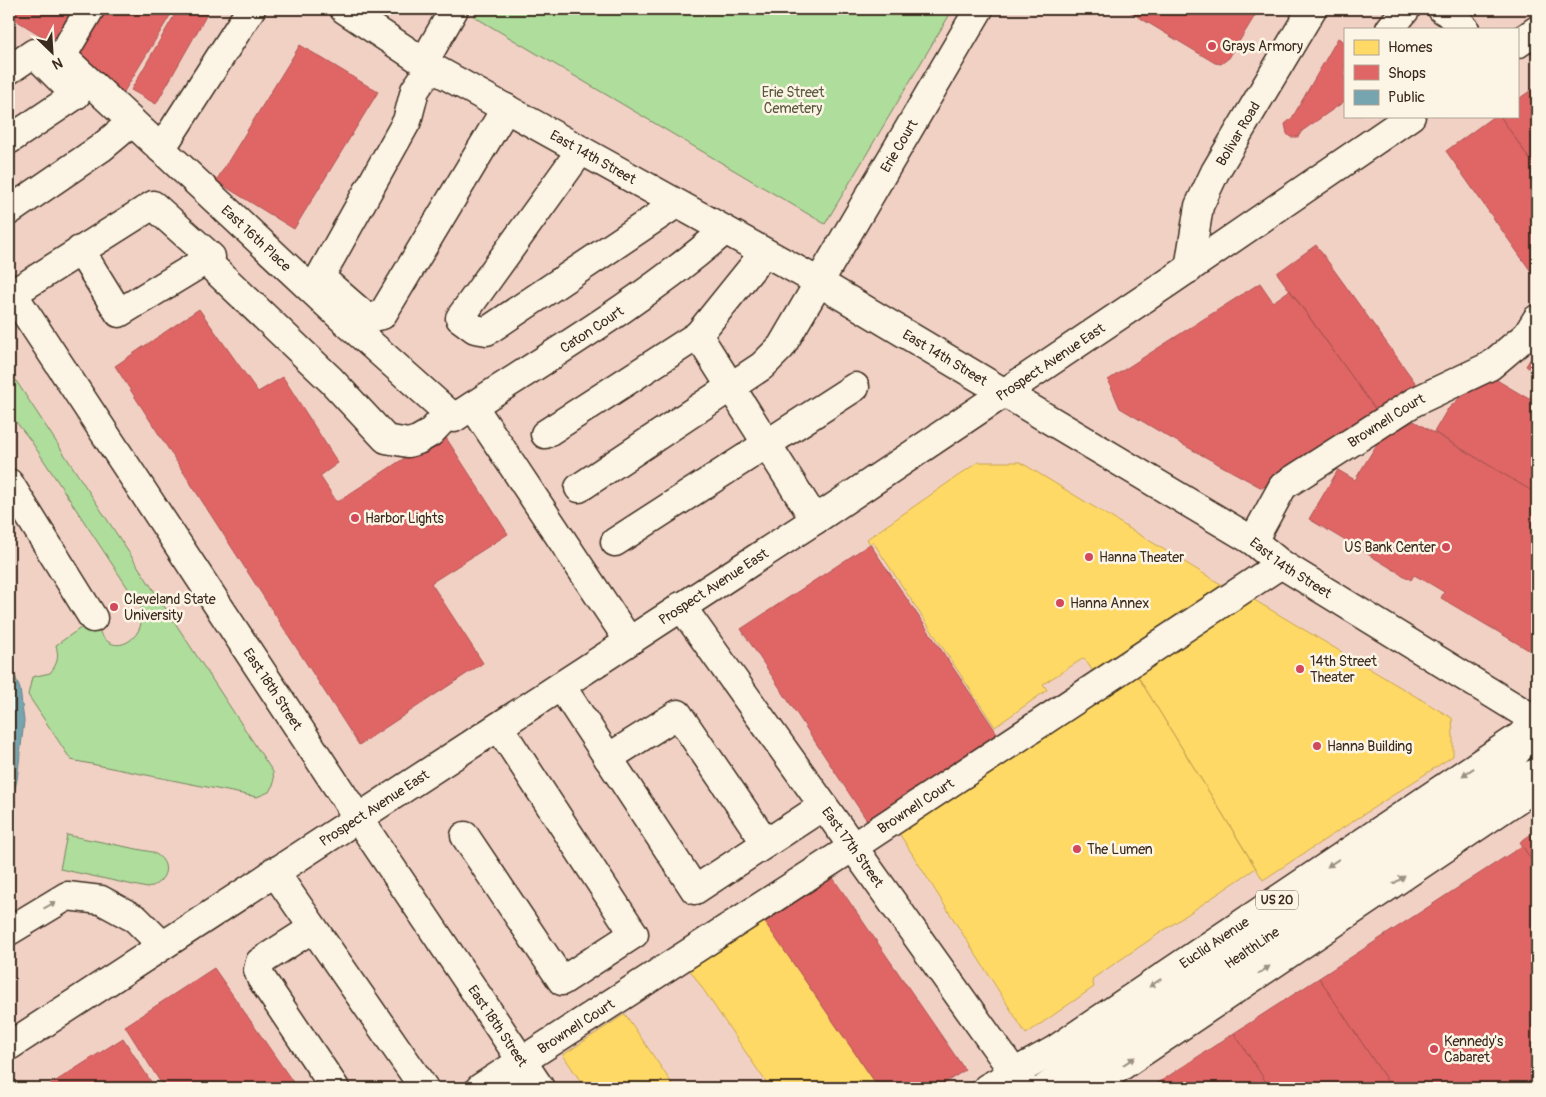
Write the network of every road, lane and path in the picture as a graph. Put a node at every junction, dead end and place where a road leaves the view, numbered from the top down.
1 (90, 9) edge
2 (251, 9) edge
3 (344, 9) edge
4 (454, 9) edge
5 (979, 9) edge
6 (1312, 9) edge
7 (1406, 9) edge
8 (1442, 9) edge
9 (1391, 28) edge
10 (1464, 28) edge
11 (1537, 30) edge
12 (1518, 43) edge
13 (428, 64) junction
14 (9, 70) edge
15 (84, 89) junction
16 (506, 108) junction
17 (1408, 118) edge
18 (132, 122) junction
19 (9, 140) edge
20 (161, 149) junction
21 (581, 150) junction
22 (676, 204) junction
23 (9, 211) edge
24 (724, 231) junction
25 (80, 250) junction
26 (764, 253) junction
27 (205, 260) junction
28 (1189, 269) junction
29 (818, 281) junction
30 (11, 291) edge
31 (1537, 319) edge
32 (698, 335) junction
33 (731, 386) junction
34 (855, 387) dead end
35 (1006, 392) junction
36 (459, 412) junction
37 (545, 434) dead end
38 (767, 444) junction
39 (9, 483) edge
40 (579, 488) dead end
41 (814, 520) junction
42 (1253, 541) junction
43 (615, 542) dead end
44 (1281, 564) junction
45 (681, 606) junction
46 (93, 618) dead end
47 (629, 641) junction
48 (561, 686) junction
49 (1537, 724) edge
50 (499, 727) junction
51 (608, 758) junction
52 (1537, 773) edge
53 (1537, 786) edge
54 (1484, 790) junction
55 (824, 806) junction
56 (358, 818) junction
57 (465, 836) dead end
58 (766, 843) junction
59 (853, 847) junction
60 (274, 871) junction
61 (313, 928) junction
62 (9, 931) edge
63 (162, 945) junction
64 (9, 1046) edge
65 (523, 1060) junction
66 (1019, 1080) edge
67 (335, 1088) edge
68 (424, 1088) edge
69 (480, 1088) edge
70 (540, 1088) edge
71 (987, 1088) edge
72 (1045, 1088) edge
73 (1089, 1088) edge

1 - 15 main road, East 16th Place
2 - 20 main road
3 - 13 main road, East 14th Street
4 - 13 main road
5 - 29 main road, Erie Court
6 - 28 main road, Bolivar Road
7 - 9 main road
8 - 10 main road
11 - 12 main road
13 - 16 main road, East 14th Street
13 - 16 main road
14 - 15 main road
15 - 18 main road, East 16th Place
15 - 19 main road
16 - 21 main road, East 14th Street
17 - 28 main road, Prospect Avenue East
18 - 20 main road, East 16th Place
18 - 23 main road
20 - 36 main road, East 16th Place
21 - 22 main road, East 14th Street
21 - 22 main road
22 - 24 main road, East 14th Street
24 - 26 main road, East 14th Street
24 - 36 main road, Caton Court
25 - 27 main road, Caton Court
25 - 27 main road
25 - 30 main road
26 - 29 main road, East 14th Street
26 - 32 main road
27 - 36 main road, Caton Court
28 - 35 main road, Prospect Avenue East
29 - 33 main road, Erie Court
29 - 35 main road, East 14th Street
30 - 56 main road, East 18th Street
31 - 42 main road, Brownell Court
32 - 33 main road
32 - 37 main road
33 - 38 main road
33 - 40 main road, Erie Court
34 - 38 main road
35 - 41 main road, Prospect Avenue East
35 - 42 main road, East 14th Street
36 - 47 main road, East 16th Place
38 - 41 main road
38 - 43 main road
39 - 46 main road
41 - 45 main road, Prospect Avenue East
42 - 44 main road, East 14th Street
44 - 49 main road, East 14th Street
44 - 59 main road, Brownell Court
45 - 47 main road, Prospect Avenue East
45 - 55 main road, East 17th Street
47 - 48 main road, Prospect Avenue East
48 - 50 main road, Prospect Avenue East
48 - 51 main road
49 - 54 main road, HealthLine
49 -> 66 main road, Euclid Avenue / US 20
50 - 56 main road, Prospect Avenue East
50 - 57 main road
51 - 58 main road
51 - 58 main road
52 - 54 main road, HealthLine
73 -> 53 main road
54 - 72 main road, HealthLine
55 - 58 main road
55 - 59 main road, East 17th Street
56 - 60 main road, Prospect Avenue East
56 - 65 main road, East 18th Street
59 - 65 main road, Brownell Court
59 - 66 main road, East 17th Street
60 - 61 main road
60 - 63 main road, Prospect Avenue East
61 - 67 main road
61 - 68 main road
62 -> 63 main road
63 - 64 main road, Prospect Avenue East
65 - 69 main road, Brownell Court
65 - 70 main road, East 18th Street
66 - 71 main road, Euclid Avenue / US 20

